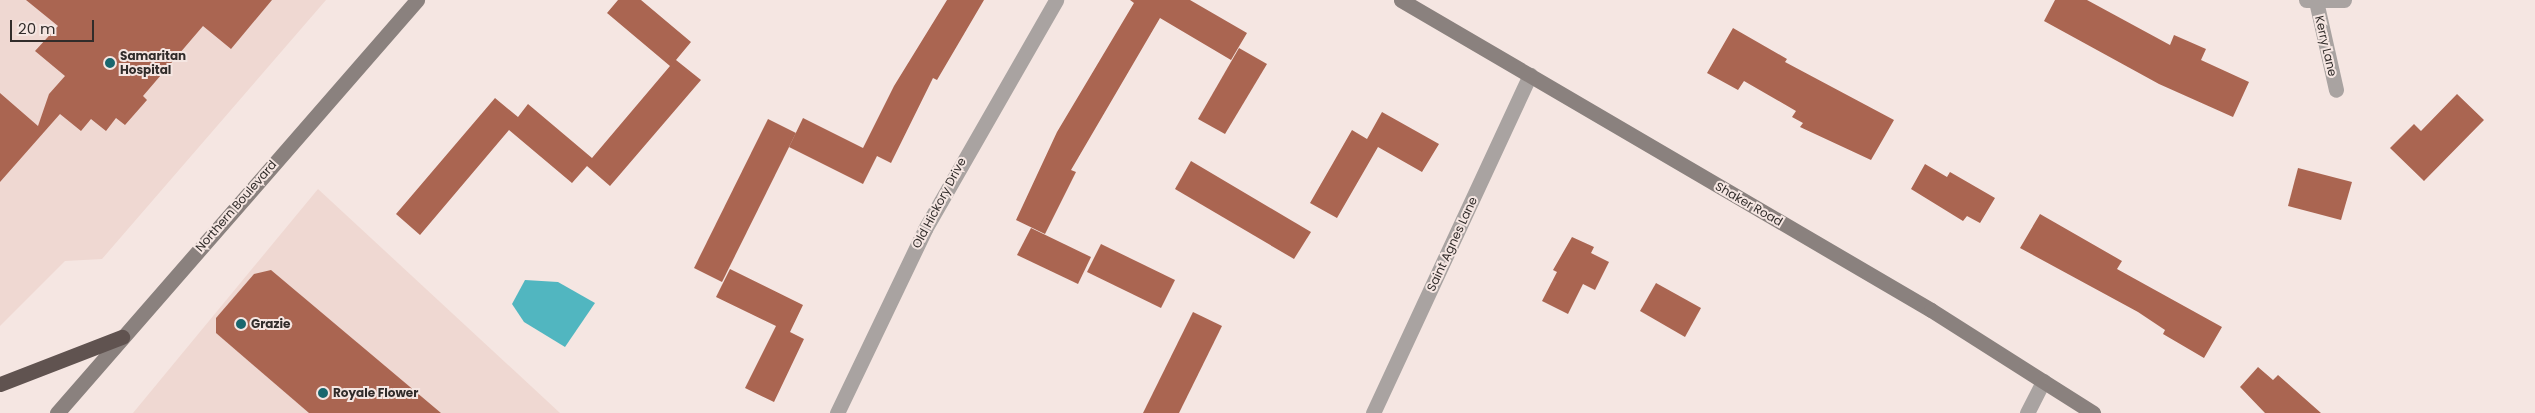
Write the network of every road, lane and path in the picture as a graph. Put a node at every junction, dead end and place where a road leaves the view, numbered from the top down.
1 (417, 0) edge
2 (1056, 0) edge
3 (1401, 0) edge
4 (2311, 0) edge
5 (2344, 0) edge
6 (1530, 75) junction
7 (2336, 90) dead end
8 (122, 336) junction
9 (2043, 380) junction
10 (84, 381) junction
11 (0, 384) edge
12 (57, 413) edge
13 (69, 413) edge
14 (838, 413) edge
15 (1374, 413) edge
16 (2027, 413) edge
17 (2093, 413) edge

1 - 8 main road, Northern Boulevard
2 - 14 street, Old Hickory Drive
3 - 6 main road, Shaker Road
4 - 5 street, Kerry Lane
4 - 7 street, Kerry Lane
6 - 9 main road, Shaker Road
6 - 15 street, Saint Agnes Lane
8 - 10 main road, Northern Boulevard
8 - 11 highway
9 - 16 street
9 - 17 main road, Shaker Road
10 - 12 main road, Northern Boulevard
10 - 13 main road

